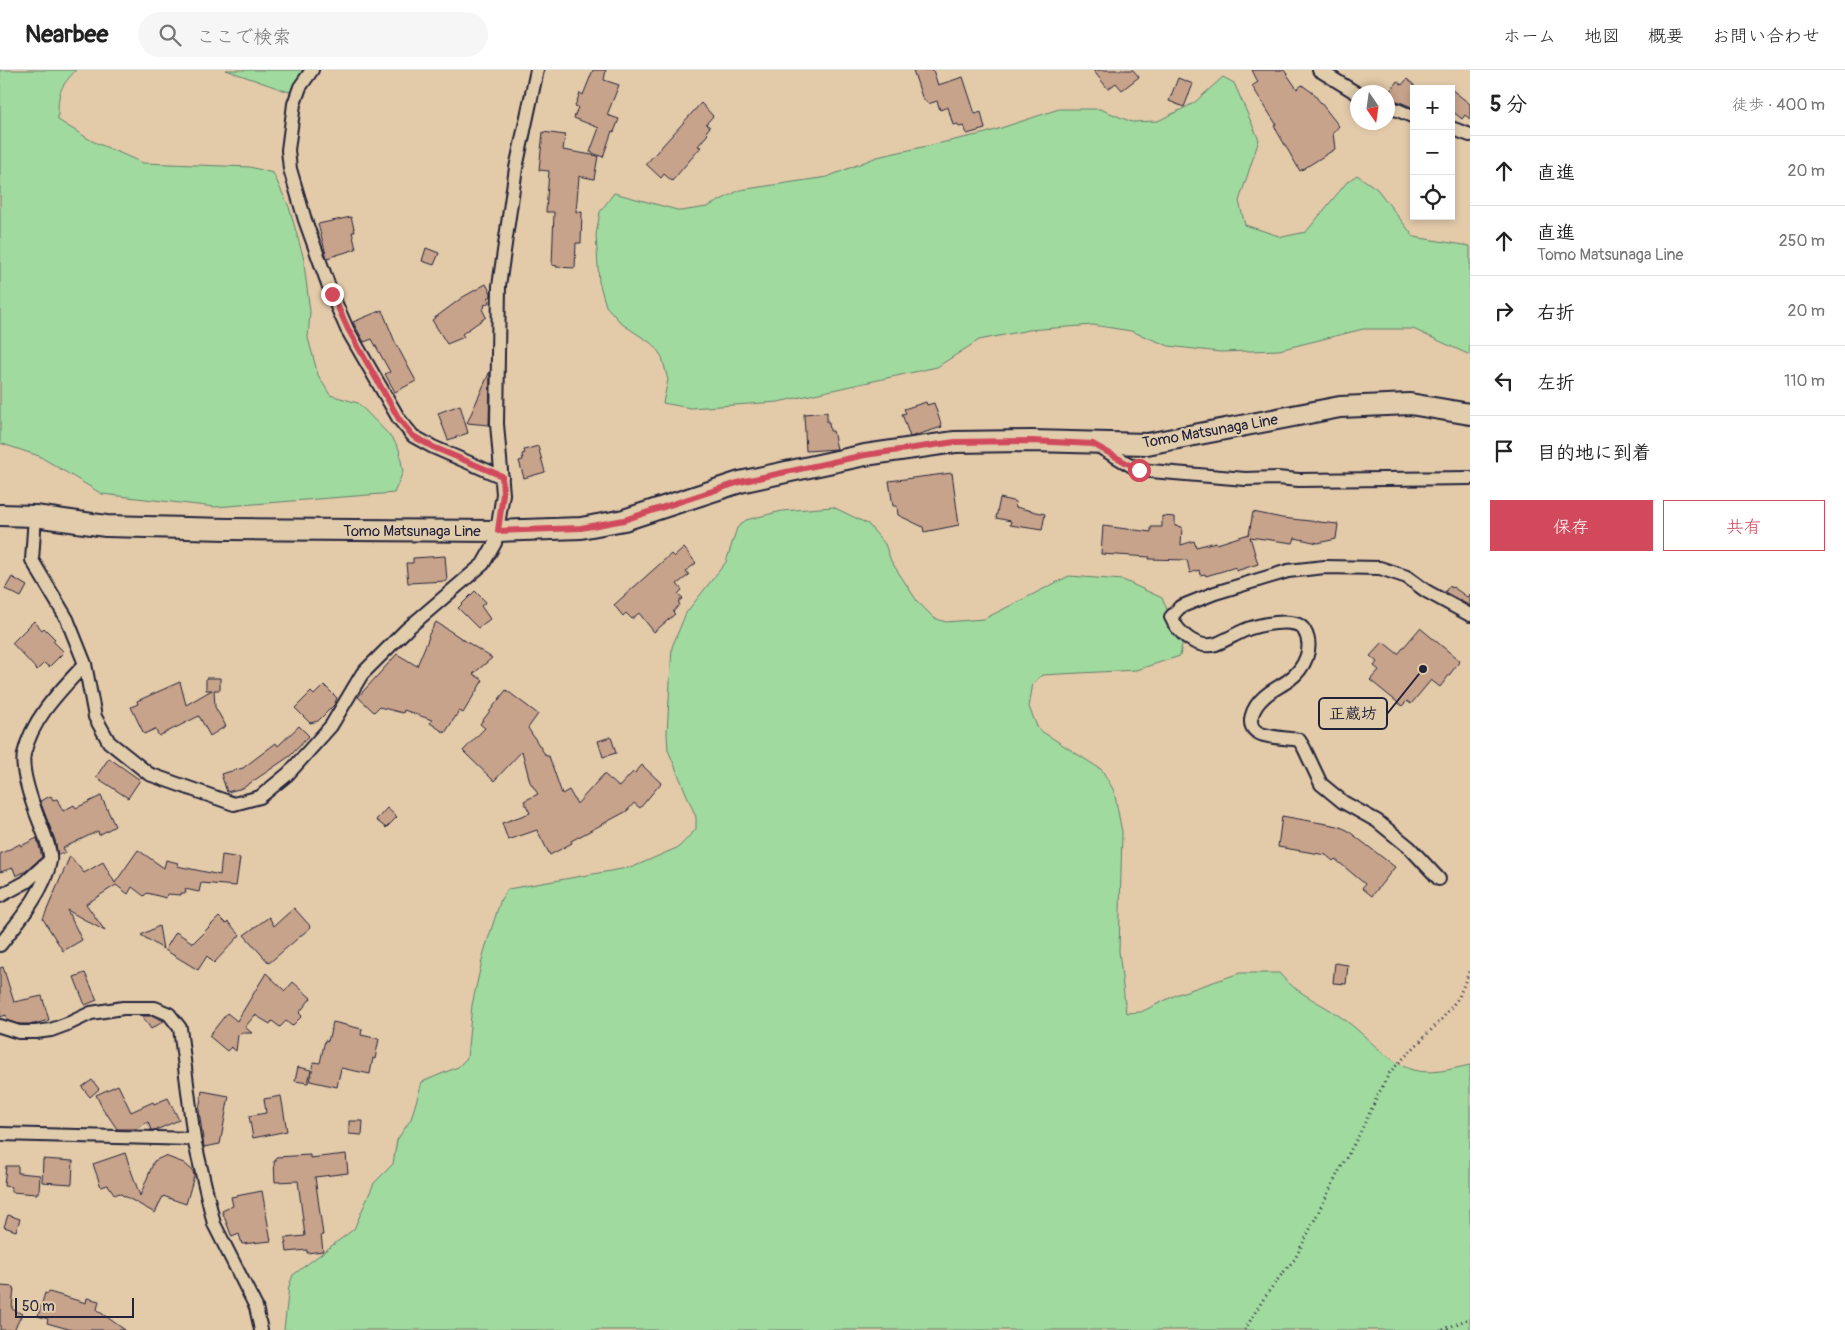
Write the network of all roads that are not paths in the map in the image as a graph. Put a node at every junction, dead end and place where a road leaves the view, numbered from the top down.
1 (312, 70) edge
2 (537, 70) edge
3 (1319, 70) edge
4 (1350, 89) edge
5 (1395, 109) edge
6 (1410, 115) edge
7 (1455, 129) edge
8 (1470, 135) edge
9 (1470, 414) edge
10 (1093, 444) junction
11 (502, 476) junction
12 (1470, 478) edge
13 (0, 514) edge
14 (35, 516) junction
15 (498, 531) junction
16 (1470, 615) edge
17 (85, 664) junction
18 (50, 860) junction
19 (1439, 879) dead end
20 (0, 896) edge
21 (0, 946) edge
22 (0, 1026) edge
23 (0, 1134) edge
24 (194, 1139) junction
25 (261, 1330) edge

1 - 11 street
2 - 11 street
3 - 4 street
5 - 6 street
7 - 8 street
9 - 10 main road, Tomo Matsunaga Line
10 - 12 street
10 - 15 main road, Tomo Matsunaga Line
11 - 15 street
13 - 14 main road, Tomo Matsunaga Line
14 - 15 main road, Tomo Matsunaga Line
14 - 17 street
15 - 17 street
16 - 19 street
17 - 18 street
18 - 20 street
18 - 21 street
22 - 24 street
23 - 24 street
24 - 25 street

